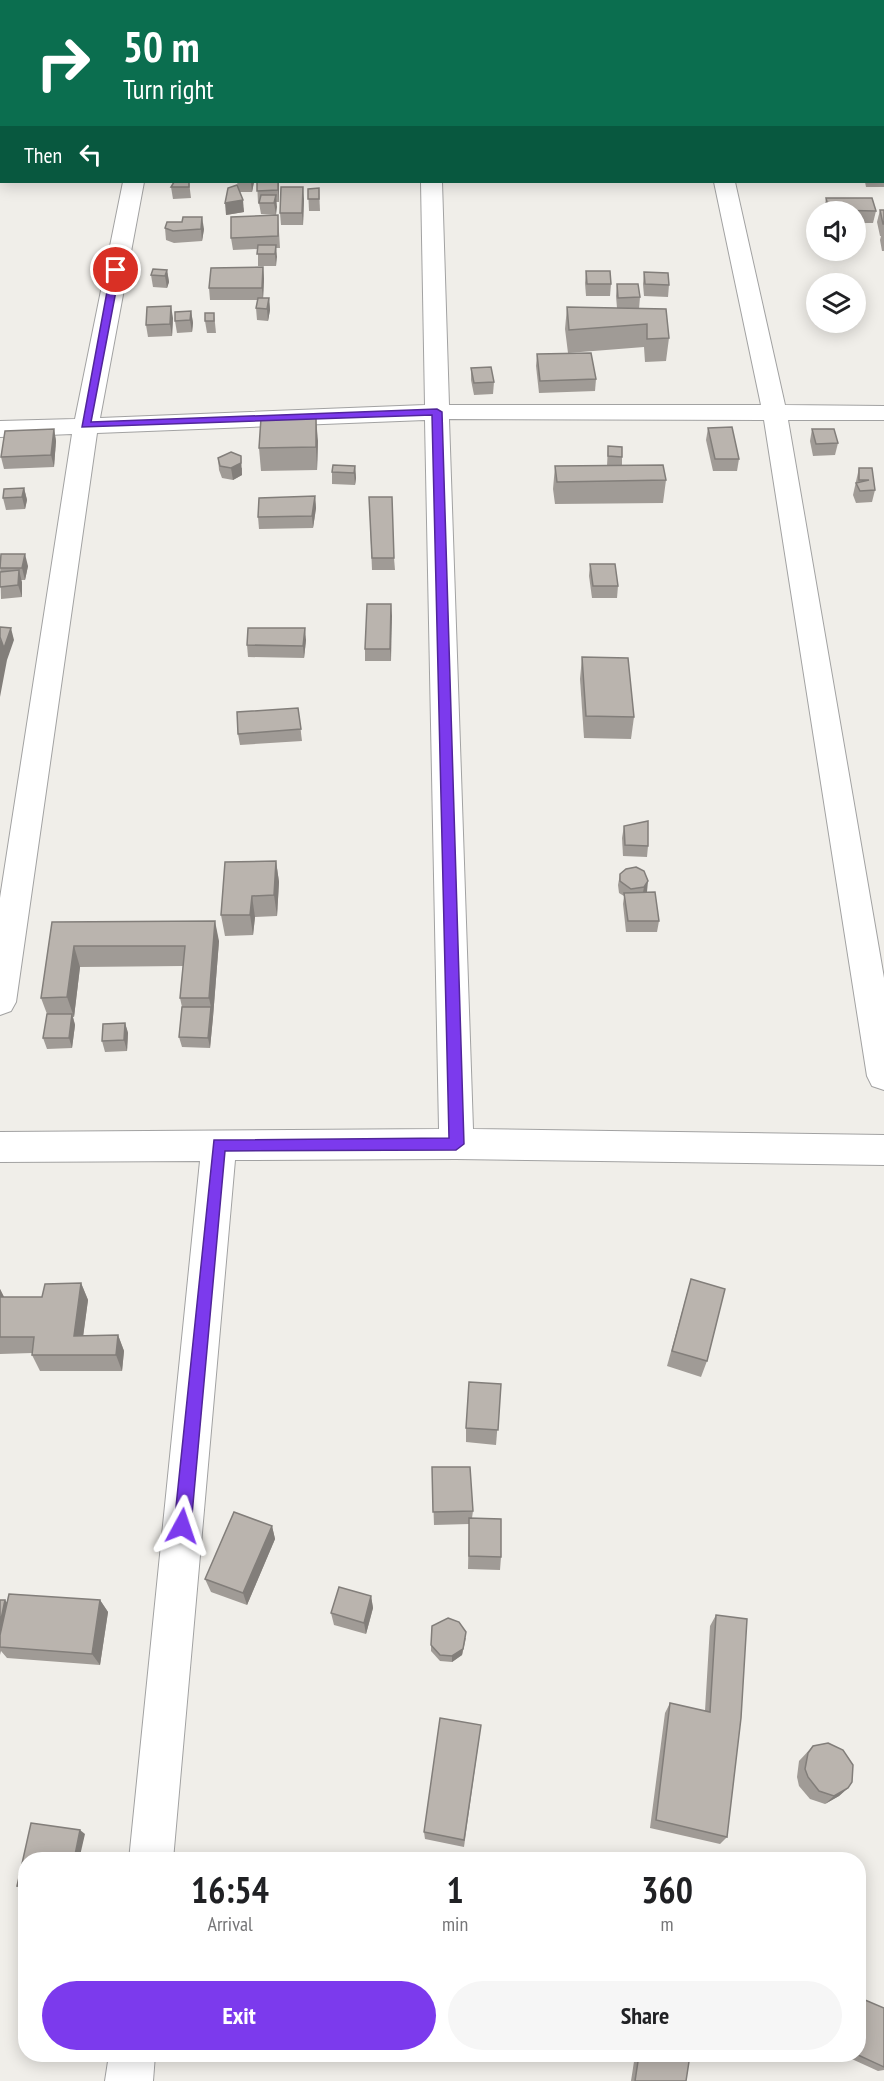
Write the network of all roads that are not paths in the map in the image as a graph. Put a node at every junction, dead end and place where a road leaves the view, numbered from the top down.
1 (133, 183) edge
2 (431, 183) edge
3 (725, 183) edge
4 (437, 412) junction
5 (884, 413) edge
6 (775, 414) junction
7 (86, 425) junction
8 (0, 429) edge
9 (0, 1002) edge
10 (884, 1076) edge
11 (456, 1144) junction
12 (219, 1145) junction
13 (0, 1147) edge
14 (884, 1150) edge
15 (152, 1852) edge
16 (131, 2062) edge
17 (129, 2081) edge

1 - 7 street
2 - 4 street
3 - 6 street
4 - 6 street
4 - 7 street
4 - 11 street
5 - 6 street
6 - 10 street
7 - 8 street
7 - 9 street
11 - 12 street
11 - 14 street
12 - 13 street
12 - 15 street
16 - 17 street

